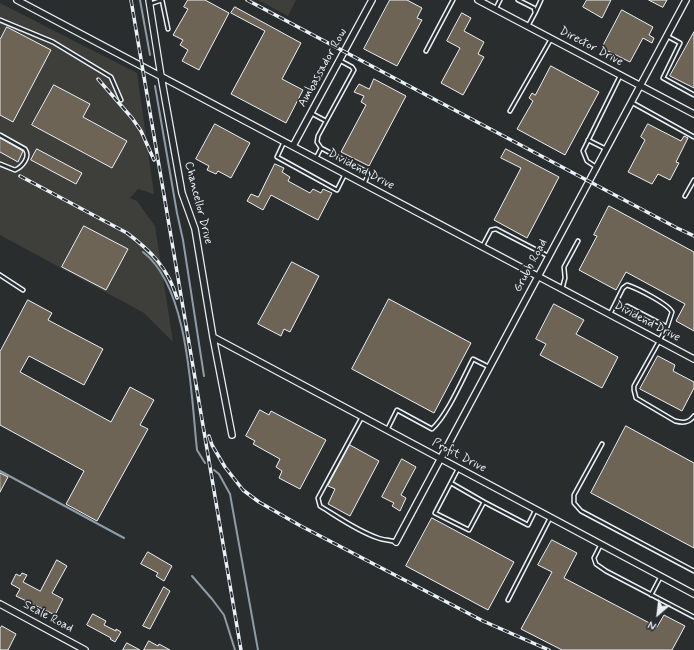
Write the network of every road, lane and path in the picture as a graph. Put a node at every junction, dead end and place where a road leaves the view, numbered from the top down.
1 (17, 0) edge
2 (162, 0) edge
3 (372, 0) edge
4 (453, 0) edge
5 (500, 0) edge
6 (518, 0) edge
7 (541, 0) edge
8 (686, 0) edge
9 (481, 1) edge
10 (149, 2) edge
11 (495, 9) junction
12 (535, 13) junction
13 (0, 20) edge
14 (528, 26) junction
15 (168, 29) dead end
16 (667, 36) junction
17 (551, 39) junction
18 (426, 51) dead end
19 (339, 60) junction
20 (161, 76) junction
21 (620, 76) junction
22 (640, 86) junction
23 (694, 95) edge
24 (121, 100) dead end
25 (631, 102) junction
26 (510, 111) dead end
27 (311, 113) junction
28 (694, 114) edge
29 (326, 121) junction
30 (0, 135) edge
31 (694, 137) edge
32 (588, 140) junction
33 (284, 142) junction
34 (292, 146) junction
35 (321, 148) junction
36 (606, 149) junction
37 (316, 158) junction
38 (0, 164) edge
39 (596, 167) junction
40 (345, 174) junction
41 (694, 180) edge
42 (364, 184) junction
43 (685, 196) dead end
44 (578, 241) dead end
45 (482, 247) junction
46 (549, 257) junction
47 (0, 275) edge
48 (538, 276) junction
49 (562, 289) junction
50 (23, 290) dead end
51 (627, 306) dead end
52 (610, 314) junction
53 (666, 327) junction
54 (213, 337) junction
55 (660, 341) junction
56 (694, 359) edge
57 (489, 368) junction
58 (694, 416) edge
59 (362, 417) junction
60 (387, 430) junction
61 (232, 435) dead end
62 (602, 444) dead end
63 (441, 459) junction
64 (459, 468) junction
65 (451, 483) junction
66 (484, 502) junction
67 (536, 510) junction
68 (551, 517) junction
69 (396, 542) joint
70 (601, 544) junction
71 (694, 570) edge
72 (661, 576) junction
73 (694, 594) edge
74 (651, 595) junction
75 (508, 600) dead end
76 (0, 604) edge
77 (694, 617) edge
78 (85, 650) edge

1 - 20 street, Dividend Drive
2 - 10 lane
2 - 15 lane
3 - 19 street, Ambassador Row
4 - 18 lane
5 - 11 lane
6 - 12 lane
7 - 12 lane
8 - 16 street, Grubb Road
9 - 11 street, Director Drive
10 - 20 street, Chancellor Drive
11 - 14 street, Director Drive
12 - 14 lane
13 - 24 lane
14 - 17 street, Director Drive
16 - 22 street, Grubb Road
16 - 23 lane
17 - 21 street, Director Drive
17 - 26 lane
19 - 27 street, Ambassador Row
19 - 29 lane
20 - 33 street, Dividend Drive
20 - 54 street, Chancellor Drive
21 - 22 street, Director Drive
21 - 32 lane
22 - 25 street, Grubb Road
22 - 28 street, Director Drive
25 - 31 lane
25 - 36 street, Grubb Road
27 - 29 lane
27 - 34 street, Ambassador Row
29 - 35 lane
30 - 38 lane
32 - 36 lane
32 - 39 lane
33 - 34 street, Dividend Drive
33 - 40 lane
34 - 37 street, Dividend Drive
35 - 37 lane
35 - 42 lane
36 - 39 street, Grubb Road
37 - 40 street, Dividend Drive
39 - 46 street, Grubb Road
40 - 42 street, Dividend Drive
41 - 43 lane
42 - 45 street, Dividend Drive
44 - 49 lane
45 - 46 lane
45 - 48 street, Dividend Drive
46 - 48 street, Grubb Road
47 - 50 lane
48 - 49 street, Dividend Drive
48 - 57 street, Grubb Road
49 - 52 street, Dividend Drive
51 - 53 lane
52 - 53 lane
52 - 55 street, Dividend Drive
53 - 55 lane
54 - 59 street, Profit Drive
54 - 61 street, Chancellor Drive
55 - 56 street, Dividend Drive
55 - 58 lane
57 - 60 lane
57 - 63 street, Grubb Road
59 - 60 street, Profit Drive
59 - 69 lane
60 - 63 street, Profit Drive
62 - 71 lane
63 - 64 street, Profit Drive
63 - 69 street, Grubb Road
64 - 65 lane
64 - 67 street, Profit Drive
65 - 66 lane
65 - 66 lane
66 - 67 lane
67 - 68 street, Profit Drive
68 - 70 street, Profit Drive
68 - 75 lane
70 - 72 street, Profit Drive
70 - 74 lane
72 - 73 street, Profit Drive
72 - 74 lane
74 - 77 lane
76 - 78 street, Seale Road

